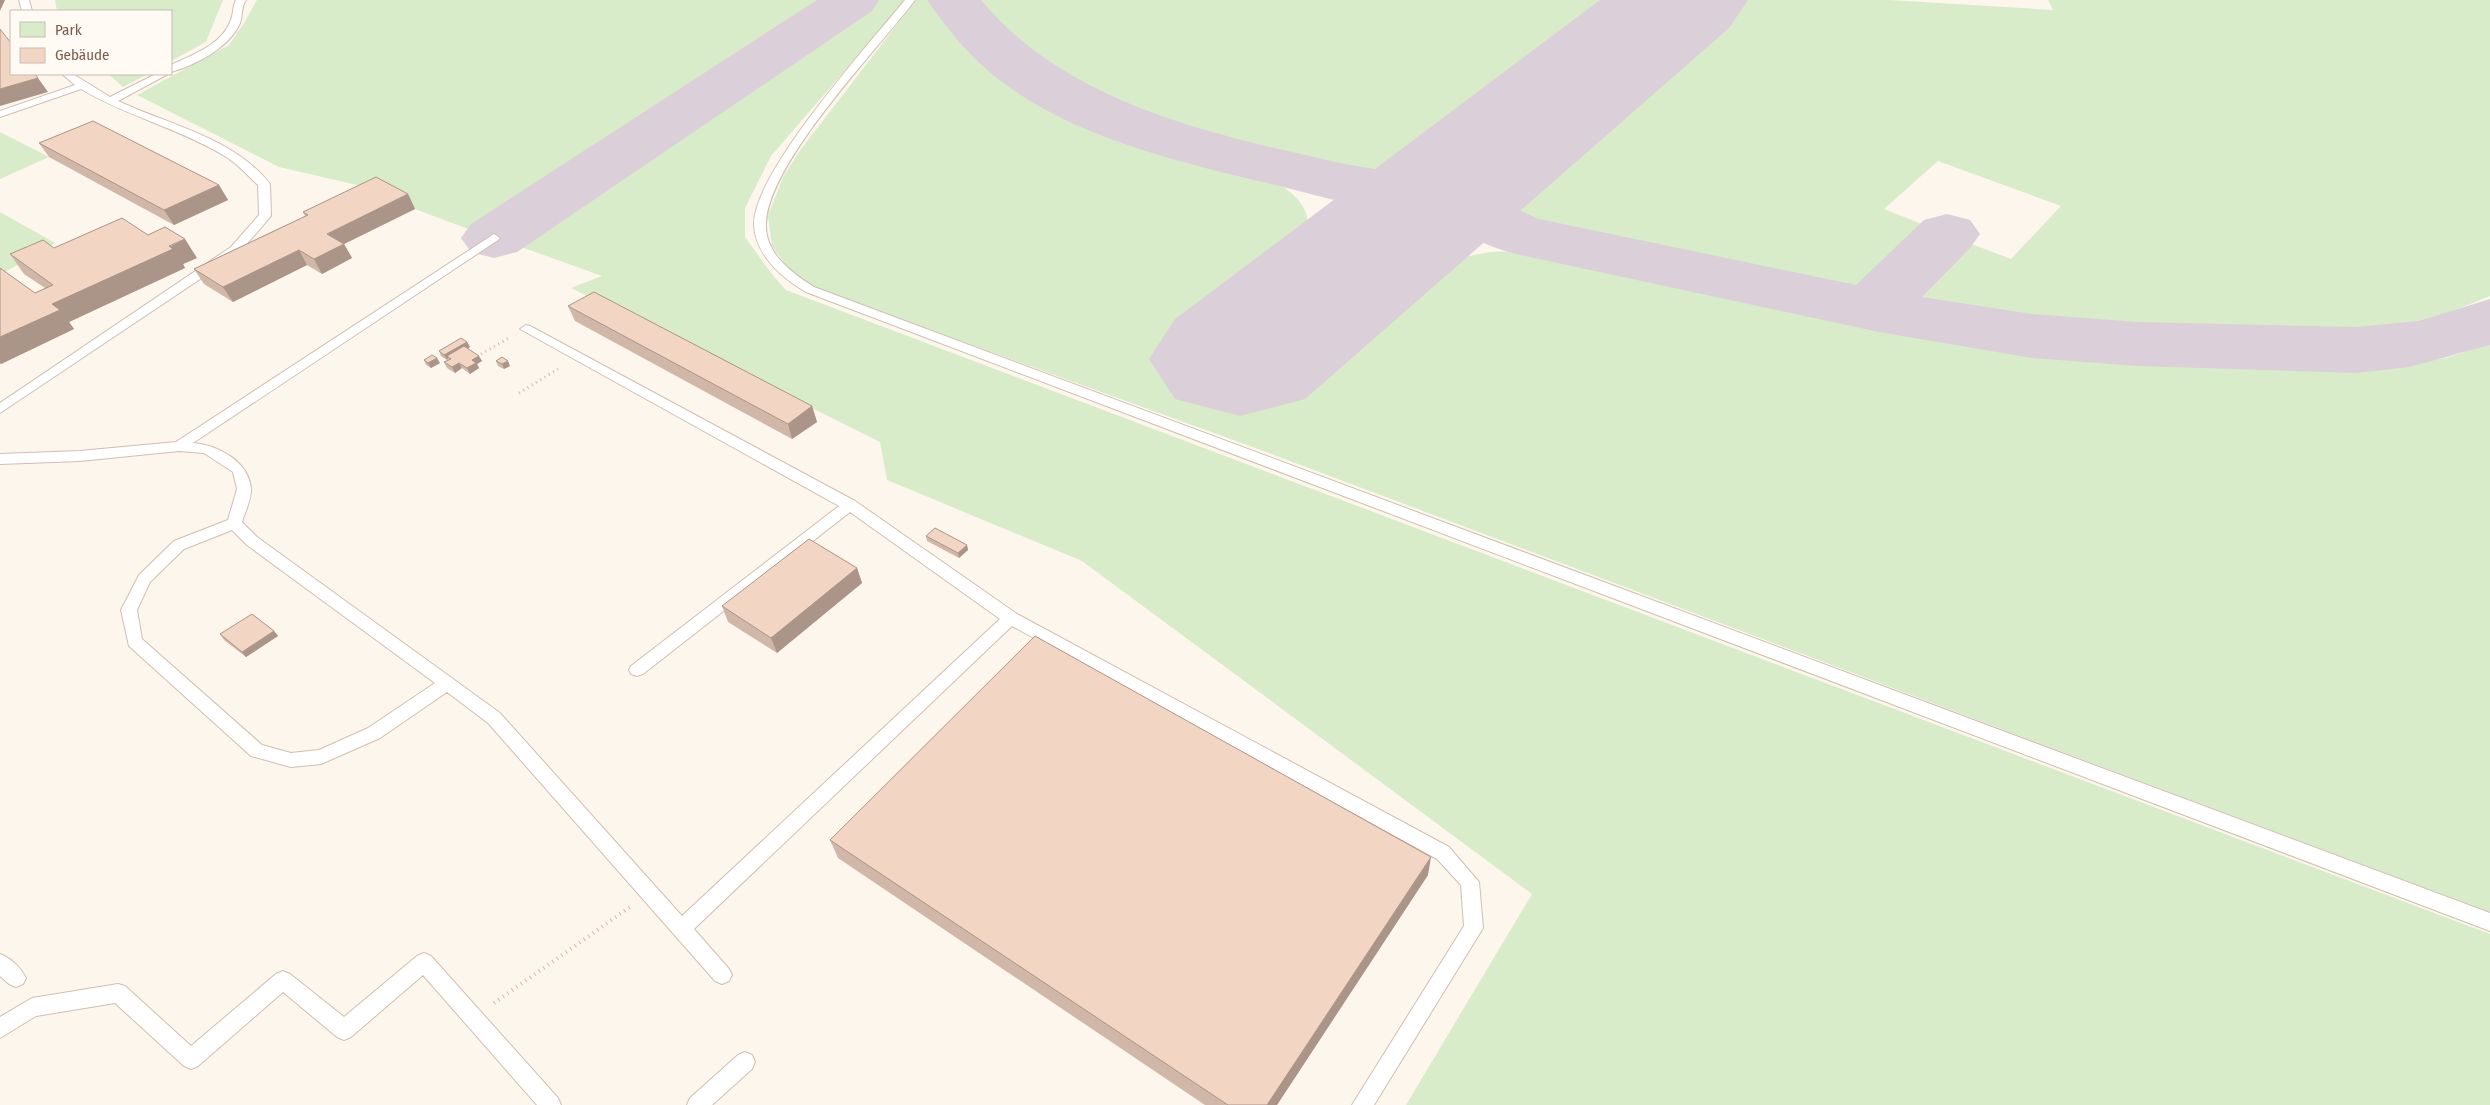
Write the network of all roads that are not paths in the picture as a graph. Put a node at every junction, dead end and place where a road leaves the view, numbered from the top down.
1 (241, 0) edge
2 (910, 0) edge
3 (172, 68) edge
4 (69, 75) edge
5 (161, 75) edge
6 (83, 86) junction
7 (112, 100) junction
8 (0, 114) edge
9 (494, 238) dead end
10 (526, 329) road end
11 (0, 408) edge
12 (179, 446) junction
13 (0, 459) edge
14 (850, 505) junction
15 (234, 523) junction
16 (1011, 618) junction
17 (637, 670) dead end
18 (446, 684) junction
19 (2490, 922) edge
20 (681, 929) junction
21 (0, 963) edge
22 (722, 975) dead end
23 (16, 978) dead end
24 (0, 1028) edge
25 (745, 1062) dead end
26 (551, 1105) edge
27 (697, 1105) edge
28 (1362, 1105) edge

1 - 3 lane
2 - 19 lane
4 - 6 lane
5 - 7 lane
6 - 7 lane
6 - 8 lane
7 - 11 lane
9 - 12 lane
10 - 14 lane
12 - 13 lane
12 - 15 lane
14 - 16 lane
14 - 17 lane
15 - 18 lane
15 - 18 lane
16 - 20 lane
16 - 28 lane
18 - 20 lane
20 - 22 lane
21 - 23 lane
24 - 26 lane
25 - 27 lane

